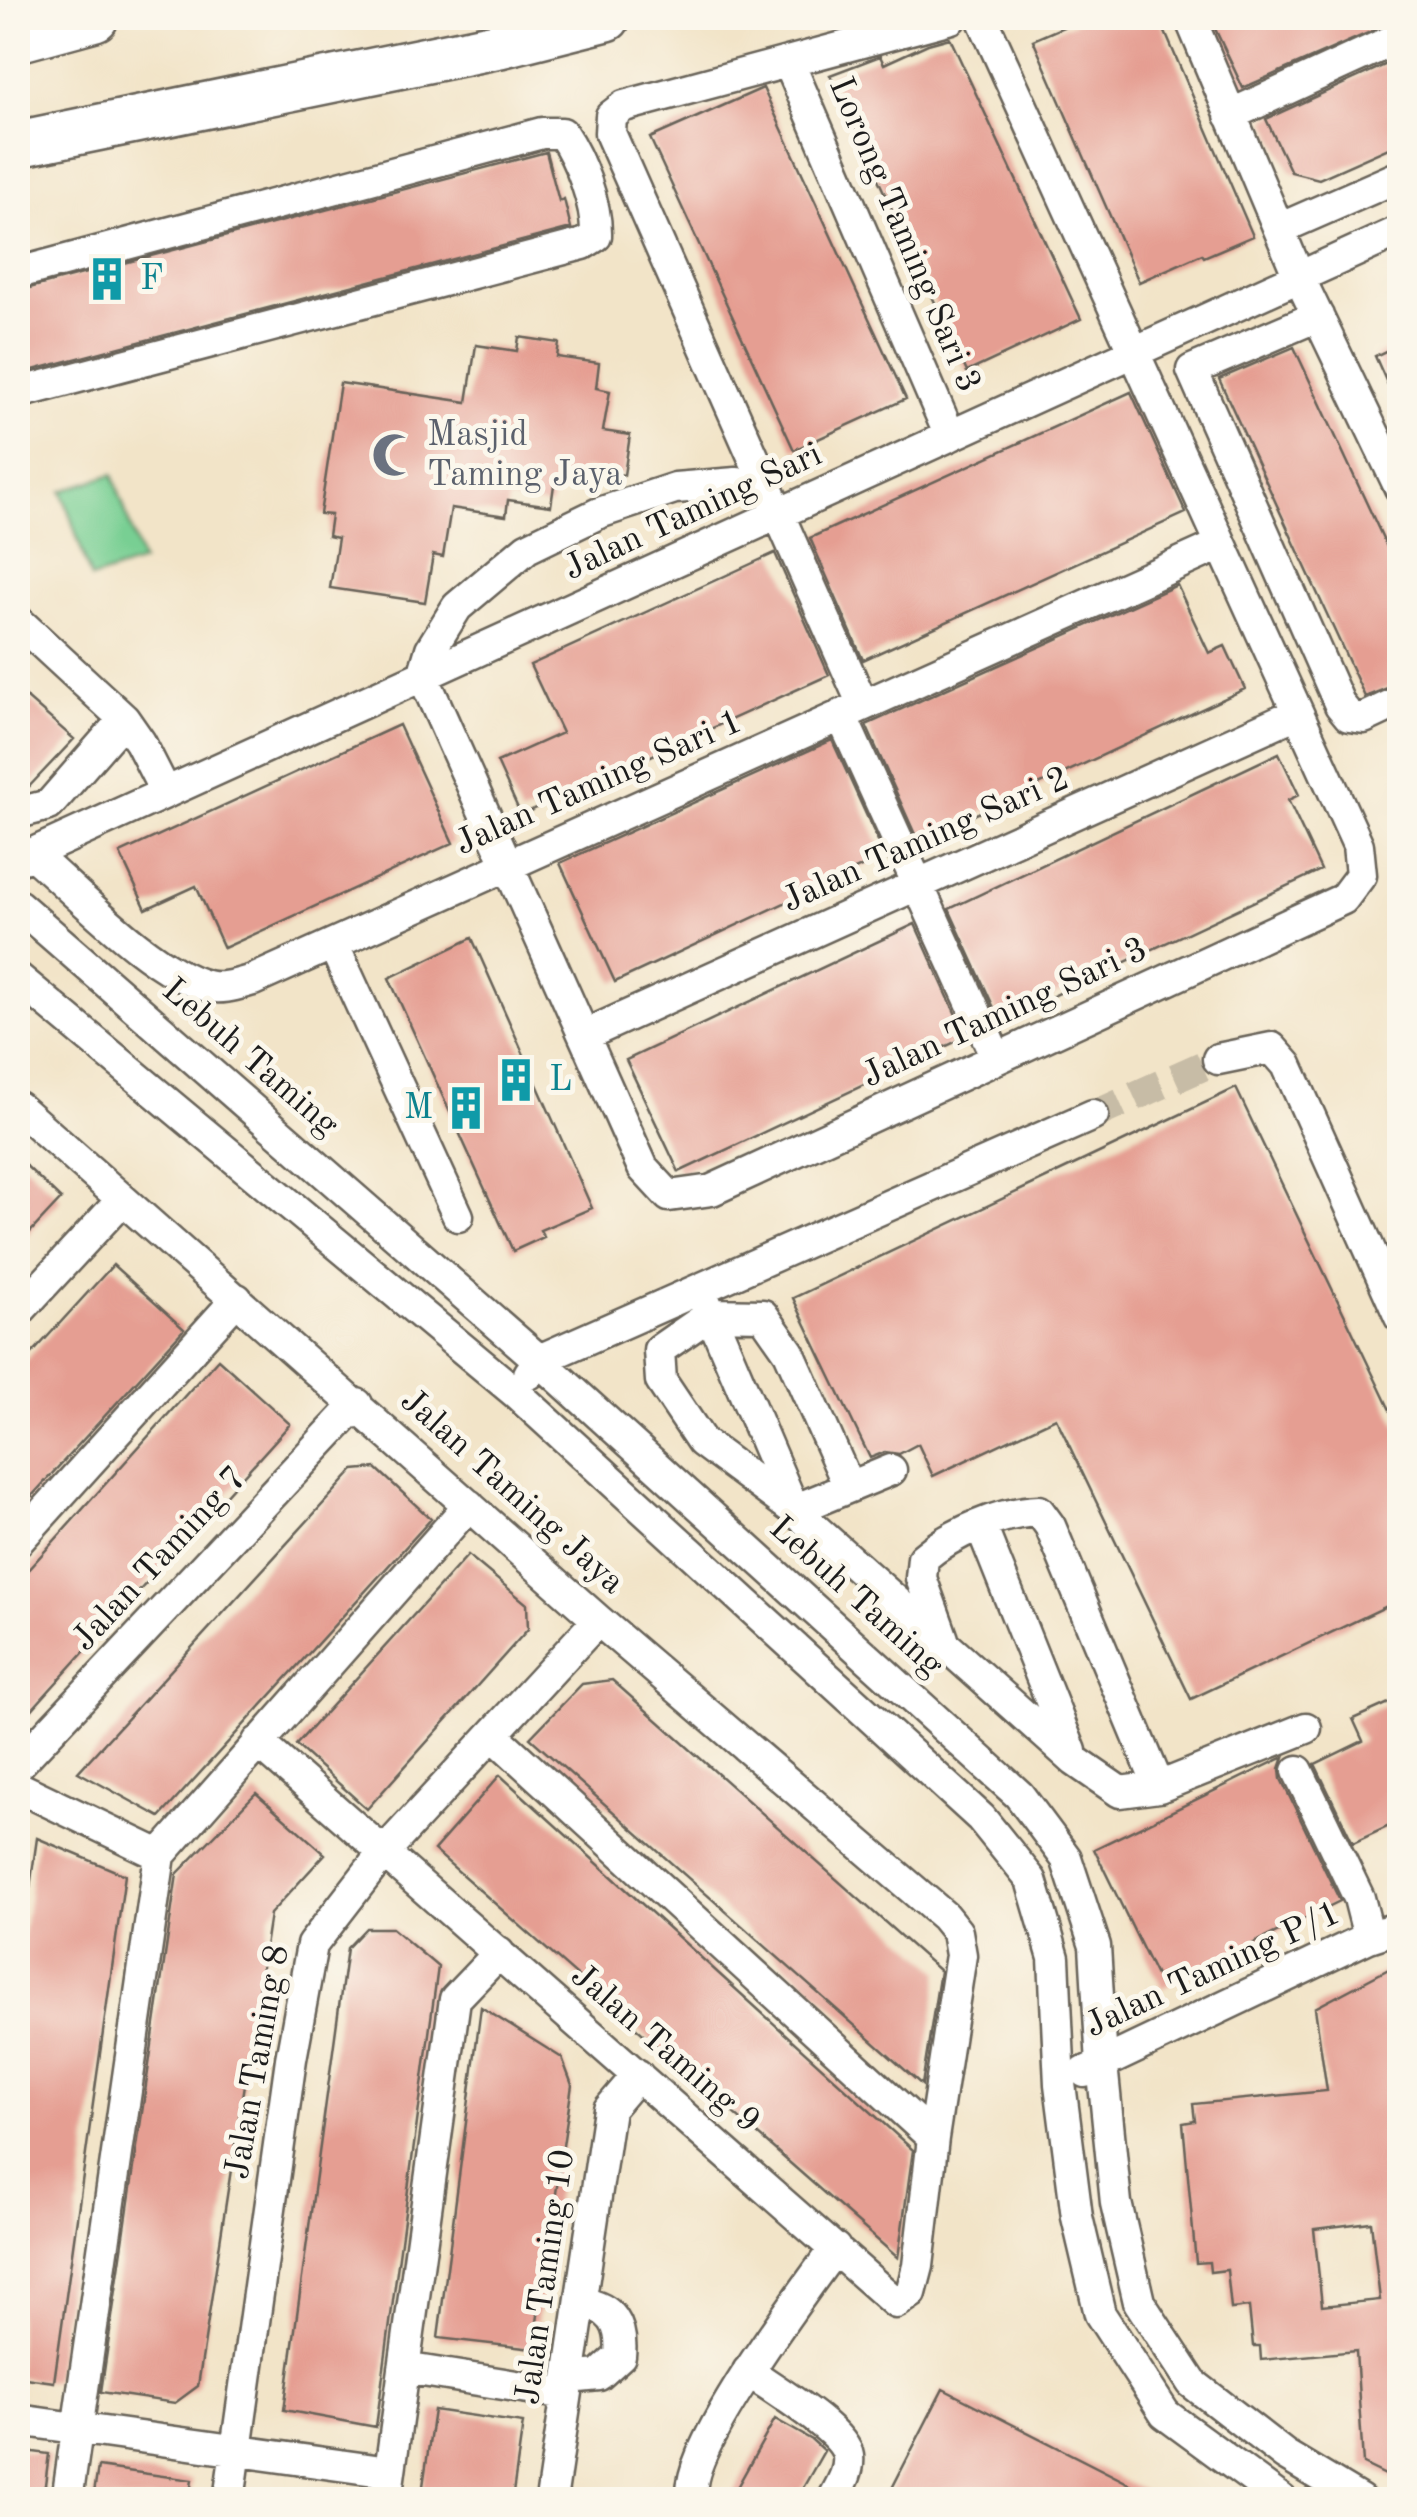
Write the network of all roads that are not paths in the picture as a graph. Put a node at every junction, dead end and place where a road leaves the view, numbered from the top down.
1 (94, 18) edge
2 (519, 18) edge
3 (607, 18) edge
4 (951, 18) edge
5 (982, 18) edge
6 (1190, 18) edge
7 (1400, 37) edge
8 (18, 39) edge
9 (425, 58) junction
10 (789, 63) junction
11 (1230, 115) junction
12 (18, 144) edge
13 (1400, 176) edge
14 (1279, 230) junction
15 (1400, 231) edge
16 (18, 273) edge
17 (1300, 277) junction
18 (1318, 316) junction
19 (1133, 352) junction
20 (18, 393) edge
21 (950, 436) junction
22 (1400, 488) edge
23 (773, 500) junction
24 (1220, 544) junction
25 (18, 620) edge
26 (422, 676) junction
27 (1400, 700) edge
28 (852, 710) junction
29 (1297, 713) junction
30 (124, 719) junction
31 (166, 793) junction
32 (18, 813) edge
33 (25, 857) edge
34 (508, 865) junction
35 (917, 884) junction
36 (18, 905) edge
37 (333, 944) junction
38 (18, 978) edge
39 (585, 1034) junction
40 (996, 1058) junction
41 (1218, 1059) tunnel mouth
42 (18, 1107) edge
43 (1092, 1115) tunnel mouth
44 (122, 1200) junction
45 (458, 1216) dead end
46 (236, 1299) junction
47 (705, 1302) junction
48 (18, 1312) edge
49 (1400, 1317) edge
50 (539, 1360) junction
51 (516, 1393) junction
52 (356, 1404) junction
53 (891, 1470) dead end
54 (849, 1487) junction
55 (469, 1505) junction
56 (794, 1510) junction
57 (982, 1526) junction
58 (18, 1542) edge
59 (923, 1558) junction
60 (871, 1577) junction
61 (598, 1620) junction
62 (944, 1642) junction
63 (1306, 1728) dead end
64 (493, 1735) junction
65 (258, 1742) junction
66 (1075, 1761) junction
67 (18, 1765) edge
68 (1298, 1771) dead end
69 (18, 1786) edge
70 (1158, 1787) junction
71 (384, 1852) junction
72 (160, 1855) junction
73 (1400, 1927) edge
74 (1369, 1937) junction
75 (499, 1953) junction
76 (1102, 2064) junction
77 (638, 2076) junction
78 (1060, 2084) junction
79 (933, 2138) junction
80 (835, 2248) junction
81 (580, 2303) junction
82 (404, 2368) junction
83 (748, 2371) junction
84 (568, 2386) junction
85 (18, 2420) edge
86 (77, 2428) junction
87 (236, 2450) junction
88 (388, 2486) edge
89 (67, 2500) edge
90 (229, 2500) edge
91 (551, 2500) edge
92 (693, 2500) edge
93 (833, 2500) edge
94 (1282, 2500) edge
95 (1360, 2500) edge

1 - 8 highway
2 - 9 highway
3 - 9 highway
4 - 10 street
5 - 19 street
6 - 11 street
7 - 11 street
9 - 12 highway
10 - 21 street, Lorong Taming Sari 3
10 - 23 street
11 - 14 street
13 - 14 street
14 - 17 street
15 - 17 street, Jalan Taming Sari
16 - 20 street
17 - 18 street
17 - 19 street, Jalan Taming Sari
18 - 22 street
18 - 27 street
19 - 21 street, Jalan Taming Sari
19 - 24 street
21 - 23 street, Jalan Taming Sari
23 - 26 street, Jalan Taming Sari
23 - 26 street
23 - 28 street
24 - 28 street, Jalan Taming Sari 1
24 - 29 street
25 - 30 street
26 - 31 street, Jalan Taming Sari
26 - 34 street
28 - 34 street, Jalan Taming Sari 1
28 - 35 street
29 - 35 street, Jalan Taming Sari 2
29 - 40 street, Jalan Taming Sari 3
30 - 31 street
30 - 32 street
31 - 33 street, Jalan Taming Sari
33 - 37 street, Jalan Taming Sari 1
34 - 37 street, Jalan Taming Sari 1
34 - 39 street
35 - 39 street, Jalan Taming Sari 2
35 - 40 street
36 - 50 street, Lebuh Taming
37 - 45 street
38 - 51 street
39 - 40 street, Jalan Taming Sari 3
41 - 49 street
42 - 44 street, Jalan Taming Jaya
43 - 47 street
44 - 46 street, Jalan Taming Jaya
44 - 48 street
46 - 52 street, Jalan Taming Jaya
46 - 58 street
47 - 50 street
47 - 54 street
47 - 56 street
47 - 56 street
50 - 51 street
50 - 76 street, Lebuh Taming
51 - 78 street
52 - 55 street, Jalan Taming Jaya
52 - 67 street, Jalan Taming 7
53 - 54 street
54 - 56 street
55 - 61 street, Jalan Taming Jaya
55 - 65 street
56 - 60 street
57 - 59 street
57 - 66 street
57 - 70 street
59 - 60 street
59 - 62 street
60 - 62 street
61 - 64 street, Jalan Taming 8
61 - 79 street, Jalan Taming Jaya
62 - 66 street
63 - 70 street
64 - 71 street, Jalan Taming 8
64 - 79 street
65 - 71 street, Jalan Taming 9
65 - 72 street
66 - 70 street
68 - 74 street
69 - 72 street
71 - 75 street, Jalan Taming 9
71 - 87 street, Jalan Taming 8
72 - 86 street
73 - 74 street, Jalan Taming P/1
74 - 76 street, Jalan Taming P/1
75 - 77 street, Jalan Taming 9
75 - 82 street
76 - 78 street, Jalan Taming P/1
76 - 95 street, Lebuh Taming
77 - 80 street, Jalan Taming 9
77 - 81 street, Jalan Taming 10
78 - 94 street
79 - 80 street, Jalan Taming 9
80 - 83 street
81 - 84 street, Jalan Taming 10
81 - 84 street
82 - 84 street
82 - 88 street
83 - 92 street
83 - 93 street
84 - 91 street, Jalan Taming 10
85 - 86 street
86 - 87 street
86 - 89 street
87 - 88 street
87 - 90 street, Jalan Taming 8

